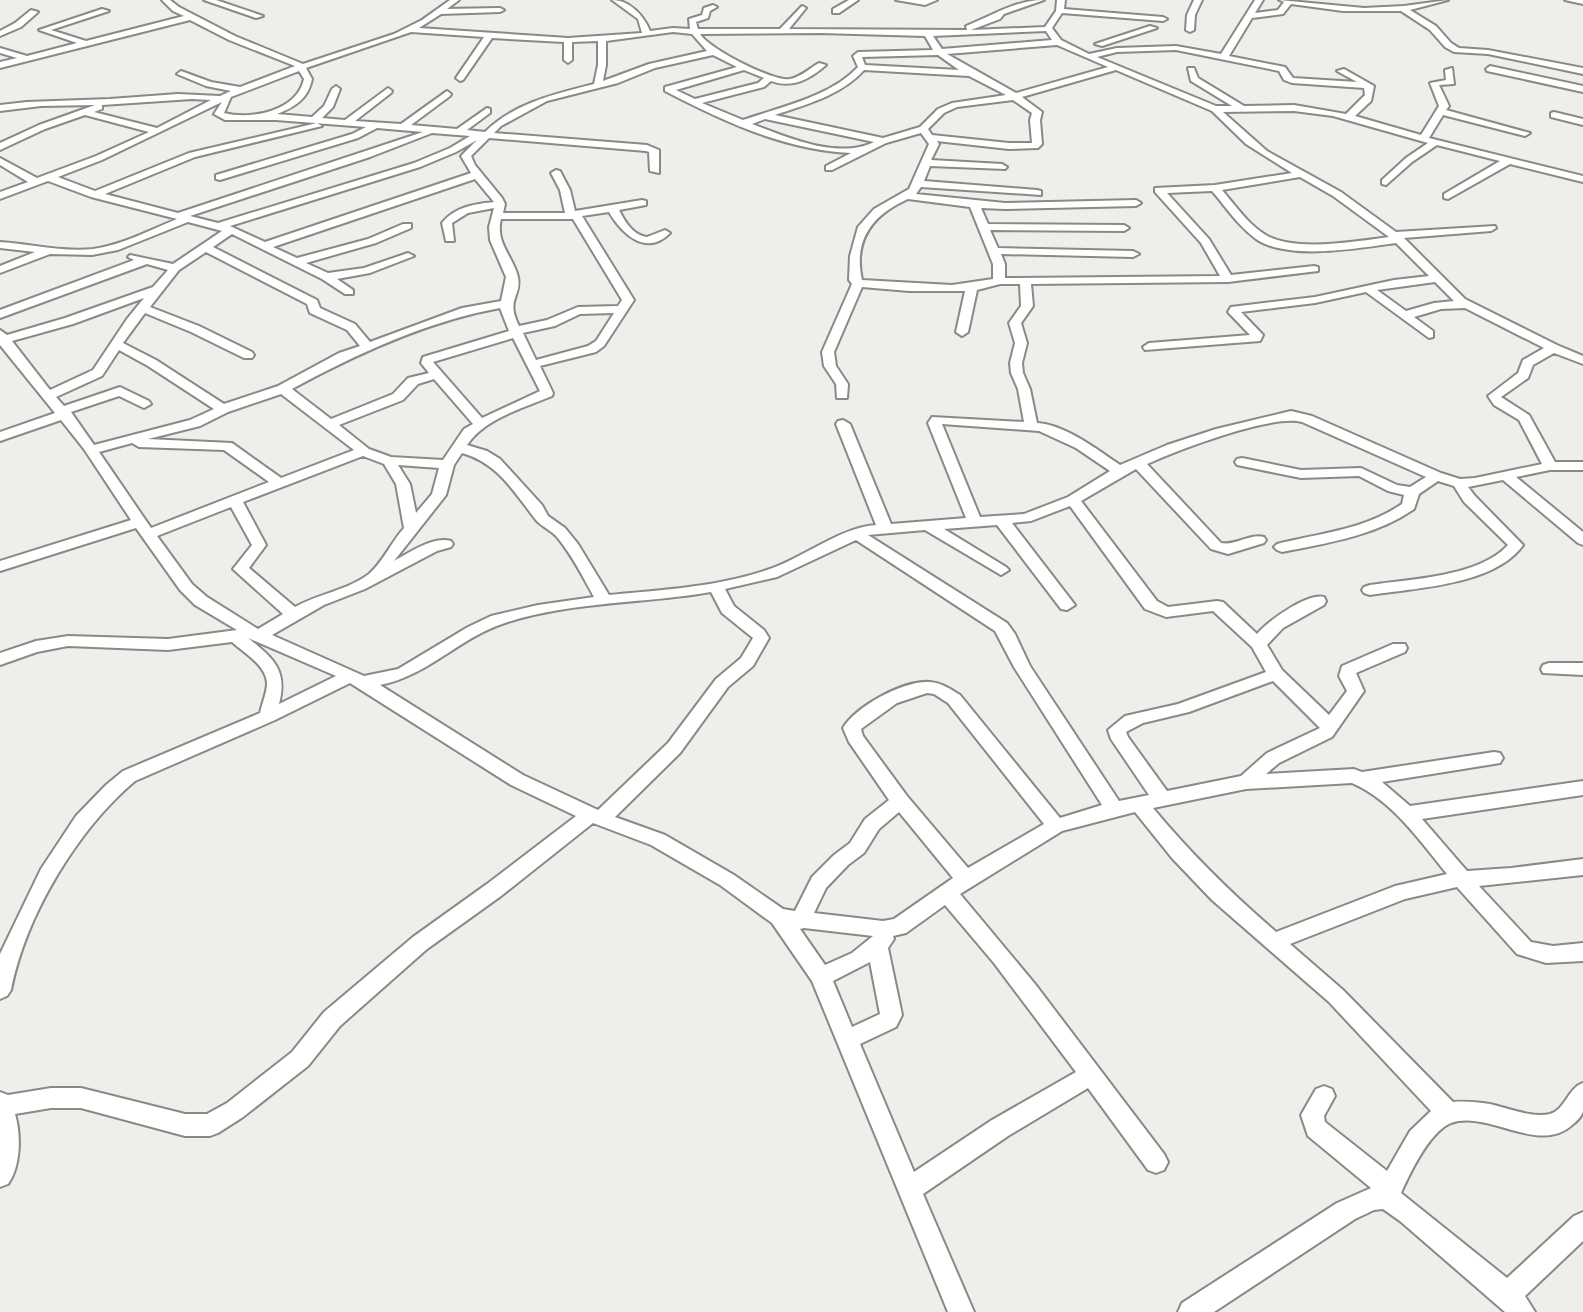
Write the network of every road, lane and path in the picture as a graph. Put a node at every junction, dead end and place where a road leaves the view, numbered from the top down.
1 (166, 0) edge
2 (208, 0) edge
3 (230, 0) edge
4 (454, 0) edge
5 (616, 0) edge
6 (854, 0) edge
7 (900, 0) edge
8 (933, 0) edge
9 (1040, 0) edge
10 (1061, 0) edge
11 (1198, 0) edge
12 (1258, 0) edge
13 (1444, 0) edge
14 (1569, 0) edge
15 (1286, 1) edge
16 (1583, 2) edge
17 (217, 4) junction
18 (1331, 4) edge
19 (995, 6) dead end
20 (713, 7) dead end
21 (802, 8) dead end
22 (1403, 9) junction
23 (500, 10) dead end
24 (105, 11) dead end
25 (836, 11) dead end
26 (1004, 11) junction
27 (1060, 11) junction
28 (34, 12) dead end
29 (437, 12) junction
30 (259, 16) dead end
31 (1248, 16) junction
32 (191, 17) junction
33 (1021, 17) dead end
34 (1163, 19) dead end
35 (1031, 21) dead end
36 (1153, 28) dead end
37 (1048, 29) junction
38 (412, 30) junction
39 (1190, 30) dead end
40 (783, 31) junction
41 (693, 32) junction
42 (960, 33) junction
43 (0, 34) edge
44 (647, 34) junction
45 (928, 34) junction
46 (490, 35) junction
47 (602, 39) junction
48 (568, 40) junction
49 (1058, 42) junction
50 (85, 44) junction
51 (0, 50) edge
52 (1072, 50) junction
53 (715, 52) junction
54 (941, 52) junction
55 (1088, 56) junction
56 (1224, 57) junction
57 (26, 58) junction
58 (568, 60) dead end
59 (0, 64) edge
60 (822, 65) dead end
61 (301, 66) junction
62 (1117, 66) junction
63 (745, 67) junction
64 (862, 67) junction
65 (1449, 69) dead end
66 (1490, 69) dead end
67 (1191, 70) dead end
68 (1341, 71) dead end
69 (1583, 71) edge
70 (970, 73) junction
71 (181, 74) dead end
72 (770, 77) junction
73 (460, 78) dead end
74 (598, 85) junction
75 (1370, 86) junction
76 (336, 89) dead end
77 (1583, 89) edge
78 (241, 90) junction
79 (388, 91) dead end
80 (447, 94) dead end
81 (224, 97) junction
82 (1013, 97) junction
83 (112, 102) junction
84 (695, 102) junction
85 (0, 108) edge
86 (1242, 108) junction
87 (1215, 109) junction
88 (486, 111) dead end
89 (85, 112) junction
90 (1442, 112) junction
91 (1554, 115) dead end
92 (764, 116) junction
93 (1349, 116) junction
94 (263, 117) junction
95 (313, 121) junction
96 (1583, 122) edge
97 (330, 123) junction
98 (345, 124) junction
99 (742, 124) junction
100 (374, 127) junction
101 (402, 128) junction
102 (923, 129) junction
103 (435, 130) junction
104 (158, 131) junction
105 (459, 132) junction
106 (1525, 133) dead end
107 (483, 135) junction
108 (931, 138) junction
109 (1424, 139) junction
110 (883, 141) junction
111 (1437, 141) junction
112 (0, 147) edge
113 (861, 151) junction
114 (1509, 160) junction
115 (0, 161) edge
116 (926, 163) junction
117 (1002, 167) dead end
118 (829, 168) dead end
119 (655, 171) dead end
120 (556, 173) dead end
121 (479, 174) junction
122 (1300, 174) junction
123 (220, 177) dead end
124 (50, 178) junction
125 (1583, 179) edge
126 (37, 183) junction
127 (1386, 183) dead end
128 (918, 184) junction
129 (1215, 188) junction
130 (1037, 193) dead end
131 (95, 195) junction
132 (0, 196) edge
133 (906, 196) junction
134 (1448, 196) dead end
135 (642, 203) dead end
136 (1136, 203) dead end
137 (974, 204) junction
138 (612, 208) junction
139 (499, 210) junction
140 (574, 215) junction
141 (184, 217) junction
142 (407, 226) dead end
143 (225, 228) junction
144 (983, 228) junction
145 (1124, 228) dead end
146 (1491, 228) dead end
147 (665, 233) dead end
148 (1397, 237) junction
149 (450, 239) dead end
150 (0, 245) edge
151 (266, 246) junction
152 (204, 247) junction
153 (108, 249) junction
154 (992, 251) junction
155 (46, 252) junction
156 (1134, 254) dead end
157 (408, 256) dead end
158 (144, 261) junction
159 (295, 262) junction
160 (175, 268) junction
161 (1314, 269) dead end
162 (0, 270) edge
163 (326, 278) junction
164 (1437, 278) junction
165 (1228, 279) junction
166 (999, 281) junction
167 (1025, 281) junction
168 (858, 283) junction
169 (972, 287) junction
170 (156, 290) junction
171 (1370, 290) junction
172 (349, 292) dead end
173 (1465, 303) junction
174 (506, 304) junction
175 (143, 308) junction
176 (622, 309) junction
177 (0, 314) edge
178 (1405, 316) junction
179 (516, 332) junction
180 (962, 332) dead end
181 (1429, 334) dead end
182 (1, 338) edge
183 (116, 344) junction
184 (1149, 347) dead end
185 (368, 348) junction
186 (1553, 348) junction
187 (248, 355) dead end
188 (1583, 360) edge
189 (534, 364) junction
190 (437, 375) junction
191 (283, 389) junction
192 (49, 395) junction
193 (842, 395) dead end
194 (144, 404) dead end
195 (223, 409) junction
196 (63, 413) junction
197 (330, 424) junction
198 (480, 424) junction
199 (843, 424) dead end
200 (1031, 426) junction
201 (0, 436) edge
202 (120, 443) junction
203 (458, 447) junction
204 (91, 450) junction
205 (364, 452) junction
206 (389, 461) junction
207 (1137, 462) junction
208 (1242, 462) dead end
209 (447, 465) junction
210 (1550, 466) junction
211 (1583, 466) edge
212 (1119, 471) junction
213 (1505, 475) junction
214 (1436, 476) junction
215 (280, 483) junction
216 (1459, 483) junction
217 (1412, 492) junction
218 (235, 500) junction
219 (1073, 500) junction
220 (1002, 521) junction
221 (975, 523) junction
222 (929, 526) junction
223 (144, 528) junction
224 (411, 528) junction
225 (885, 528) junction
226 (856, 534) junction
227 (1259, 540) dead end
228 (1583, 540) edge
229 (446, 544) dead end
230 (1282, 547) dead end
231 (0, 566) edge
232 (1001, 570) dead end
233 (376, 576) junction
234 (716, 586) junction
235 (1370, 590) dead end
236 (604, 600) junction
237 (1318, 601) dead end
238 (1067, 605) dead end
239 (294, 615) junction
240 (248, 634) junction
241 (1259, 645) junction
242 (1399, 648) dead end
243 (0, 659) edge
244 (1549, 669) dead end
245 (1583, 669) edge
246 (1276, 674) junction
247 (356, 679) junction
248 (269, 716) junction
249 (1329, 728) junction
250 (1494, 758) dead end
251 (1364, 778) junction
252 (1246, 782) junction
253 (1583, 788) edge
254 (1162, 799) junction
255 (900, 801) junction
256 (1140, 806) junction
257 (1114, 809) junction
258 (1406, 814) junction
259 (596, 817) junction
260 (1056, 826) junction
261 (1583, 867) edge
262 (966, 879) junction
263 (1459, 879) junction
264 (946, 892) junction
265 (779, 917) junction
266 (800, 921) junction
267 (899, 927) junction
268 (1275, 941) junction
269 (878, 945) junction
270 (1583, 952) edge
271 (821, 977) junction
272 (0, 990) edge
273 (848, 1039) junction
274 (1090, 1075) junction
275 (1583, 1093) edge
276 (1324, 1096) dead end
277 (0, 1104) edge
278 (1448, 1113) junction
279 (1156, 1162) dead end
280 (0, 1176) edge
281 (910, 1189) junction
282 (1388, 1193) junction
283 (1583, 1224) edge
284 (1514, 1304) edge
285 (961, 1312) edge
286 (1191, 1312) edge

1 - 32 street
2 - 17 street
3 - 17 street
4 - 29 street
5 - 44 street
6 - 25 street
7 - 8 street
9 - 26 street
10 - 27 street
11 - 39 street
12 - 31 street
13 - 22 street
14 - 16 street
15 - 18 street
15 - 31 street
17 - 30 street
18 - 22 street
19 - 26 street
20 - 41 street
21 - 40 street
22 - 69 street
23 - 29 street
24 - 50 street
26 - 33 street
26 - 42 street
27 - 34 street
27 - 37 street
28 - 43 street
29 - 38 street
31 - 56 street
32 - 50 street
32 - 61 street
35 - 37 street
36 - 52 street
37 - 42 street
37 - 49 street
38 - 46 street
38 - 61 street
40 - 41 street
40 - 45 street
41 - 44 street
41 - 53 street
42 - 45 street
44 - 47 street
45 - 54 street
46 - 48 street
46 - 73 street
47 - 48 street
47 - 74 street
48 - 58 street
49 - 52 street
49 - 54 street
50 - 57 street
51 - 57 street
52 - 55 street
53 - 63 street
53 - 74 street
54 - 64 street
54 - 70 street
55 - 56 street
55 - 62 street
56 - 75 street
57 - 59 street
60 - 72 street
61 - 78 street
61 - 94 street
62 - 82 street
62 - 87 street
63 - 72 street
63 - 84 street
64 - 70 street
64 - 92 street
65 - 90 street
66 - 77 street
67 - 86 street
68 - 75 street
70 - 82 street
71 - 78 street
72 - 84 street
74 - 107 street
75 - 93 street
76 - 95 street
78 - 81 street
79 - 98 street
80 - 101 street
81 - 83 street
81 - 94 street
81 - 104 street
82 - 102 street
82 - 108 street
83 - 85 street
83 - 89 street
84 - 99 street
86 - 87 street
86 - 93 street
87 - 122 street
88 - 105 street
89 - 104 street
89 - 112 street
90 - 106 street
90 - 109 street
91 - 96 street
92 - 99 street
92 - 110 street
93 - 109 street
94 - 95 street
95 - 97 street
97 - 98 street
97 - 131 street
98 - 100 street
99 - 113 street
100 - 101 street
100 - 123 street
101 - 103 street
102 - 108 street
102 - 110 street
103 - 105 street
103 - 141 street
104 - 124 street
105 - 107 street
107 - 119 street
107 - 121 street
107 - 143 street
108 - 116 street
109 - 111 street
110 - 113 street
111 - 114 street
111 - 127 street
113 - 118 street
114 - 125 street
114 - 134 street
115 - 126 street
116 - 117 street
116 - 128 street
120 - 140 street
121 - 139 street
121 - 151 street
122 - 129 street
122 - 148 street
124 - 126 street
124 - 131 street
126 - 132 street
128 - 130 street
128 - 133 street
129 - 148 street
129 - 165 street
131 - 141 street
133 - 137 street
133 - 168 street
135 - 138 street
136 - 137 street
137 - 144 street
138 - 140 street
138 - 147 street
139 - 140 street
139 - 149 street
139 - 174 street
140 - 176 street
141 - 143 street
141 - 153 street
142 - 159 street
143 - 151 street
143 - 152 street
144 - 145 street
144 - 154 street
146 - 148 street
148 - 164 street
150 - 155 street
151 - 159 street
152 - 160 street
152 - 185 street
153 - 155 street
153 - 158 street
154 - 156 street
154 - 166 street
155 - 162 street
157 - 163 street
158 - 160 street
158 - 177 street
159 - 163 street
160 - 170 street
161 - 165 street
163 - 172 street
164 - 171 street
164 - 173 street
165 - 167 street
166 - 167 street
166 - 169 street
167 - 200 street
168 - 169 street
168 - 193 street
169 - 180 street
170 - 175 street
170 - 182 street
171 - 178 street
171 - 184 street
173 - 178 street
173 - 186 street
174 - 179 street
174 - 185 street
175 - 183 street
175 - 187 street
176 - 179 street
176 - 189 street
178 - 181 street
179 - 189 street
179 - 190 street
182 - 192 street
183 - 192 street
183 - 195 street
185 - 191 street
186 - 188 street
186 - 210 street
189 - 198 street
190 - 197 street
190 - 198 street
191 - 195 street
191 - 197 street
192 - 196 street
194 - 196 street
195 - 202 street
196 - 201 street
196 - 204 street
197 - 205 street
198 - 203 street
199 - 225 street
200 - 212 street
200 - 221 street
202 - 204 street
202 - 215 street
203 - 209 street
203 - 236 street
204 - 223 street
205 - 206 street
205 - 215 street
206 - 209 street
206 - 224 street
207 - 212 street
207 - 214 street
207 - 227 street
208 - 217 street
209 - 224 street
210 - 211 street
210 - 213 street
212 - 219 street
213 - 216 street
213 - 228 street
214 - 216 street
214 - 217 street
215 - 218 street
216 - 235 street
217 - 230 street
218 - 223 street
218 - 239 street
219 - 220 street
219 - 241 street
220 - 221 street
220 - 238 street
221 - 222 street
222 - 225 street
222 - 232 street
223 - 231 street
223 - 240 street
224 - 233 street
225 - 226 street
226 - 234 street
226 - 257 street
229 - 233 street
233 - 239 street
234 - 236 street
234 - 259 street
236 - 247 street
237 - 241 street
239 - 240 street
240 - 243 street
240 - 247 street
240 - 248 street
241 - 246 street
242 - 249 street
244 - 245 street
246 - 249 street
246 - 254 street
247 - 248 street
247 - 259 street
248 - 272 street
249 - 252 street
250 - 251 street
251 - 252 street
251 - 258 street
252 - 254 street
253 - 258 street
254 - 256 street
255 - 260 street
255 - 262 street
255 - 266 street
256 - 257 street
256 - 268 street
257 - 260 street
258 - 263 street
259 - 265 street
259 - 277 street
260 - 262 street
261 - 263 street
262 - 264 street
263 - 268 street
263 - 270 street
264 - 267 street
264 - 274 street
265 - 266 street
265 - 271 street
266 - 267 street
267 - 269 street
268 - 278 street
269 - 271 street
269 - 273 street
271 - 273 street
273 - 281 street
274 - 279 street
274 - 281 street
275 - 278 street
276 - 282 street
277 - 280 street
278 - 282 street
281 - 285 street
282 - 284 street
282 - 286 street
283 - 284 street

